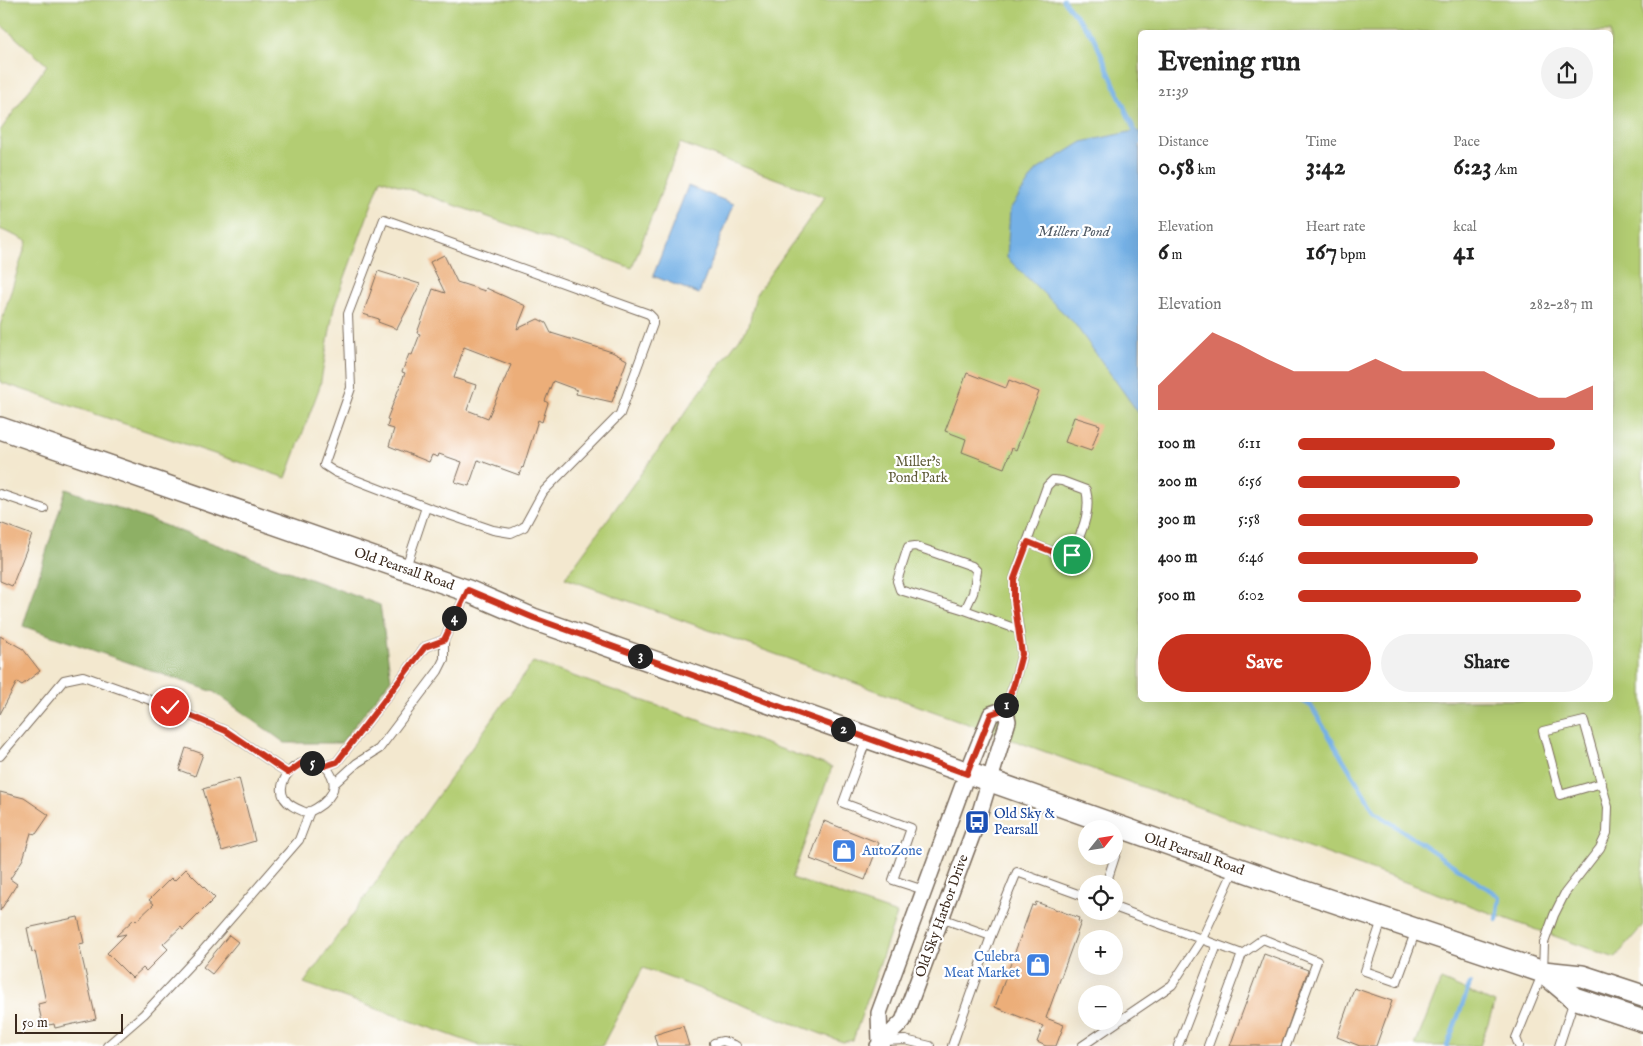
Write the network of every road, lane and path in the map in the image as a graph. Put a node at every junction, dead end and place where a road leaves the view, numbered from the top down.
1 (0, 428) edge
2 (0, 494) edge
3 (426, 506) junction
4 (44, 509) dead end
5 (1028, 542) junction
6 (405, 569) junction
7 (468, 590) junction
8 (965, 610) junction
9 (1019, 630) junction
10 (444, 640) junction
11 (1005, 709) junction
12 (867, 738) junction
13 (0, 756) edge
14 (325, 766) junction
15 (288, 773) junction
16 (967, 774) junction
17 (988, 782) junction
18 (1602, 783) junction
19 (334, 784) junction
20 (310, 811) junction
21 (1124, 829) junction
22 (1235, 868) junction
23 (1109, 875) edge
24 (924, 890) junction
25 (1078, 894) edge
26 (1123, 910) edge
27 (941, 918) junction
28 (1383, 918) junction
29 (1417, 929) junction
30 (991, 936) junction
31 (1202, 939) junction
32 (1217, 945) junction
33 (1242, 954) junction
34 (1543, 972) junction
35 (1642, 992) edge
36 (1574, 998) junction
37 (1643, 1021) edge
38 (879, 1044) edge
39 (107, 1046) edge
40 (714, 1046) edge
41 (736, 1046) edge
42 (930, 1046) edge
43 (952, 1046) edge
44 (1082, 1046) edge
45 (1178, 1046) edge
46 (1208, 1046) edge
47 (1286, 1046) edge
48 (1519, 1046) edge
49 (1558, 1046) edge

1 - 6 main road, Old Pearsall Road
2 - 4 lane
3 - 3 lane
3 - 6 lane
5 - 5 lane
5 - 9 lane
6 - 7 main road, Old Pearsall Road
7 - 10 lane
7 - 12 main road, Old Pearsall Road
8 - 8 lane
8 - 9 lane
9 - 11 lane
10 - 14 lane
10 - 19 lane
11 - 16 street, Old Sky Harbor Drive
11 - 17 street, Old Sky Harbor Drive
12 - 16 main road, Old Pearsall Road
12 - 24 lane
13 - 15 lane
14 - 15 lane
14 - 19 lane
15 - 20 lane
16 - 17 main road, Old Pearsall Road
16 - 24 street, Old Sky Harbor Drive
17 - 21 main road, Old Pearsall Road
17 - 27 street, Old Sky Harbor Drive
18 - 18 lane
18 - 34 lane
19 - 20 lane
20 - 39 lane
21 - 22 main road, Old Pearsall Road
21 - 23 lane
22 - 28 main road, Old Pearsall Road
22 - 31 lane
24 - 38 street, Old Sky Harbor Drive
25 - 30 lane
26 - 31 lane
27 - 30 lane
27 - 38 street, Old Sky Harbor Drive
28 - 29 main road, Old Pearsall Road
28 - 29 lane
29 - 34 main road, Old Pearsall Road
30 - 43 lane
31 - 32 lane
31 - 44 lane
32 - 33 lane
32 - 45 lane
33 - 46 lane
33 - 47 lane
34 - 35 main road, Old Pearsall Road
34 - 36 main road, Old Pearsall Road
34 - 48 lane
36 - 37 main road, Old Pearsall Road
36 - 49 lane
38 - 42 lane
40 - 41 lane

